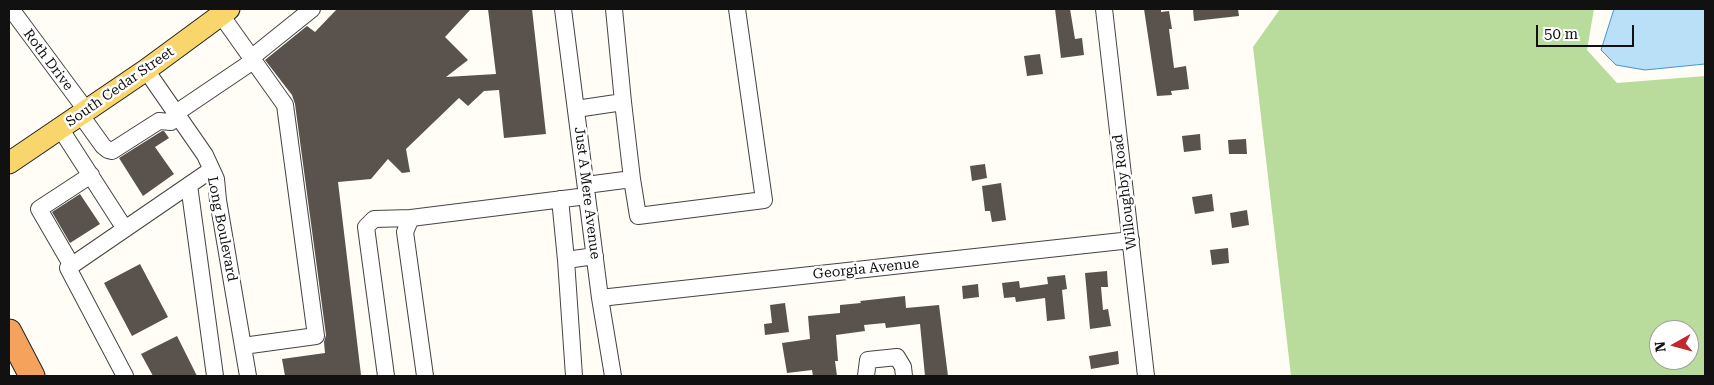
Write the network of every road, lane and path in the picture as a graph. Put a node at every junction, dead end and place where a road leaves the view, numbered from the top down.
1 (11, 9) edge
2 (312, 9) edge
3 (563, 9) edge
4 (614, 9) edge
5 (737, 9) edge
6 (1104, 9) edge
7 (225, 12) edge
8 (252, 59) junction
9 (146, 70) junction
10 (623, 102) junction
11 (576, 109) junction
12 (83, 112) junction
13 (177, 115) junction
14 (60, 128) junction
15 (9, 164) edge
16 (212, 170) junction
17 (91, 175) junction
18 (632, 179) junction
19 (189, 185) junction
20 (586, 190) junction
21 (560, 199) junction
22 (411, 218) junction
23 (125, 229) junction
24 (1131, 240) junction
25 (595, 256) junction
26 (566, 260) junction
27 (72, 266) junction
28 (600, 298) junction
29 (9, 332) edge
30 (243, 346) junction
31 (32, 376) edge
32 (125, 376) edge
33 (216, 376) edge
34 (248, 376) edge
35 (386, 376) edge
36 (425, 376) edge
37 (574, 376) edge
38 (613, 376) edge
39 (866, 376) edge
40 (904, 376) edge
41 (1146, 376) edge

1 - 12 street, Roth Drive
2 - 8 street
3 - 11 street, Just A Mere Avenue
4 - 10 street
5 - 18 street
6 - 24 street, Willoughby Road
7 - 8 street
7 - 9 main road, South Cedar Street
8 - 13 street
8 - 30 street
9 - 12 main road, South Cedar Street
9 - 13 street, Long Boulevard
10 - 11 street
10 - 18 street
11 - 20 street, Just A Mere Avenue
12 - 13 street, Roth Drive
12 - 14 main road, South Cedar Street
13 - 16 street, Long Boulevard
14 - 15 main road, South Cedar Street
14 - 17 street
16 - 19 street
16 - 30 street, Long Boulevard
17 - 23 street
17 - 27 street
18 - 20 street
19 - 23 street
19 - 33 street
20 - 21 street
20 - 25 street, Just A Mere Avenue
21 - 22 street
21 - 26 street
22 - 35 street
22 - 36 street
23 - 27 street
24 - 28 street, Georgia Avenue
24 - 41 street, Willoughby Road
25 - 26 street
25 - 28 street, Just A Mere Avenue
26 - 37 street
27 - 32 street
28 - 38 street, Just A Mere Avenue
29 - 31 highway
30 - 34 street, Long Boulevard
39 - 40 street

